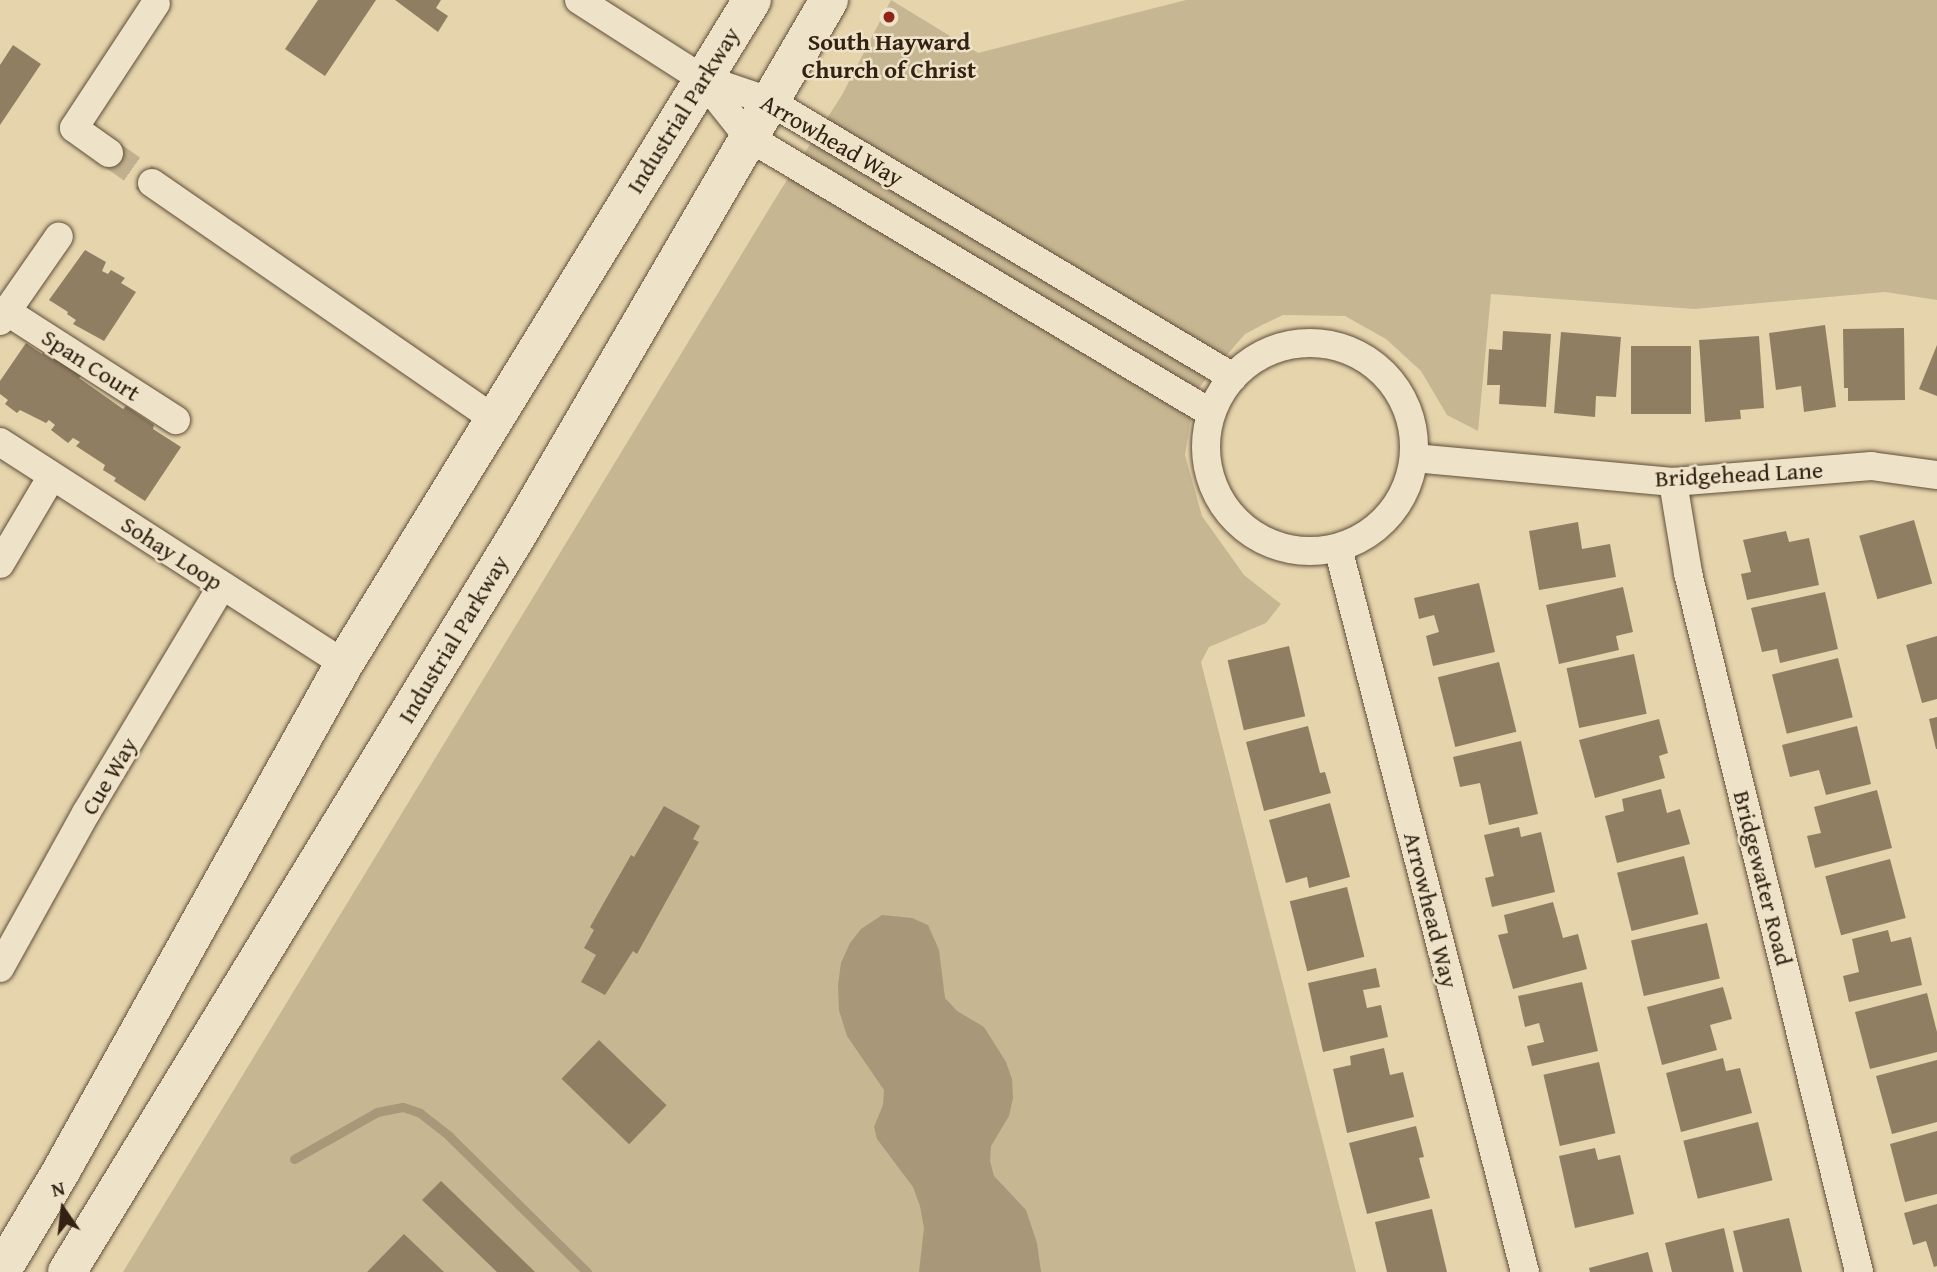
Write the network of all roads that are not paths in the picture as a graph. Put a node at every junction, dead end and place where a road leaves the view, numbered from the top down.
1 (579, 0) edge
2 (752, 0) edge
3 (829, 0) edge
4 (156, 3) dead end
5 (701, 78) junction
6 (769, 101) junction
7 (748, 137) junction
8 (108, 153) tunnel mouth
9 (152, 183) tunnel mouth
10 (59, 236) dead end
11 (3, 316) edge
12 (1233, 377) junction
13 (1211, 413) junction
14 (494, 419) junction
15 (176, 420) dead end
16 (0, 442) edge
17 (1414, 458) junction
18 (1937, 475) edge
19 (52, 476) junction
20 (1673, 482) junction
21 (1338, 548) junction
22 (0, 564) edge
23 (222, 586) junction
24 (344, 664) junction
25 (0, 968) edge
26 (1, 1272) edge
27 (67, 1272) edge
28 (1525, 1272) edge
29 (1859, 1272) edge

1 - 5 street
2 - 5 main road, Industrial Parkway
3 - 6 main road, Industrial Parkway
4 - 8 street
5 - 6 street, Arrowhead Way
5 - 7 street, Arrowhead Way
5 - 14 main road, Industrial Parkway
6 - 7 main road, Industrial Parkway
6 - 12 street, Arrowhead Way
7 - 13 street, Arrowhead Way
7 - 27 main road, Industrial Parkway
9 - 14 street
10 - 11 street, Span Court
11 - 15 street, Span Court
12 - 13 street
12 - 17 street
13 - 21 street
14 - 24 main road, Industrial Parkway
16 - 19 street, Sohay Loop
17 - 20 street, Bridgehead Lane
17 - 21 street
18 - 20 street, Bridgehead Lane
19 - 22 street
19 - 23 street, Sohay Loop
20 - 29 street, Bridgewater Road
21 - 28 street, Arrowhead Way
23 - 24 street, Sohay Loop
23 - 25 street, Cue Way
24 - 26 main road, Industrial Parkway

